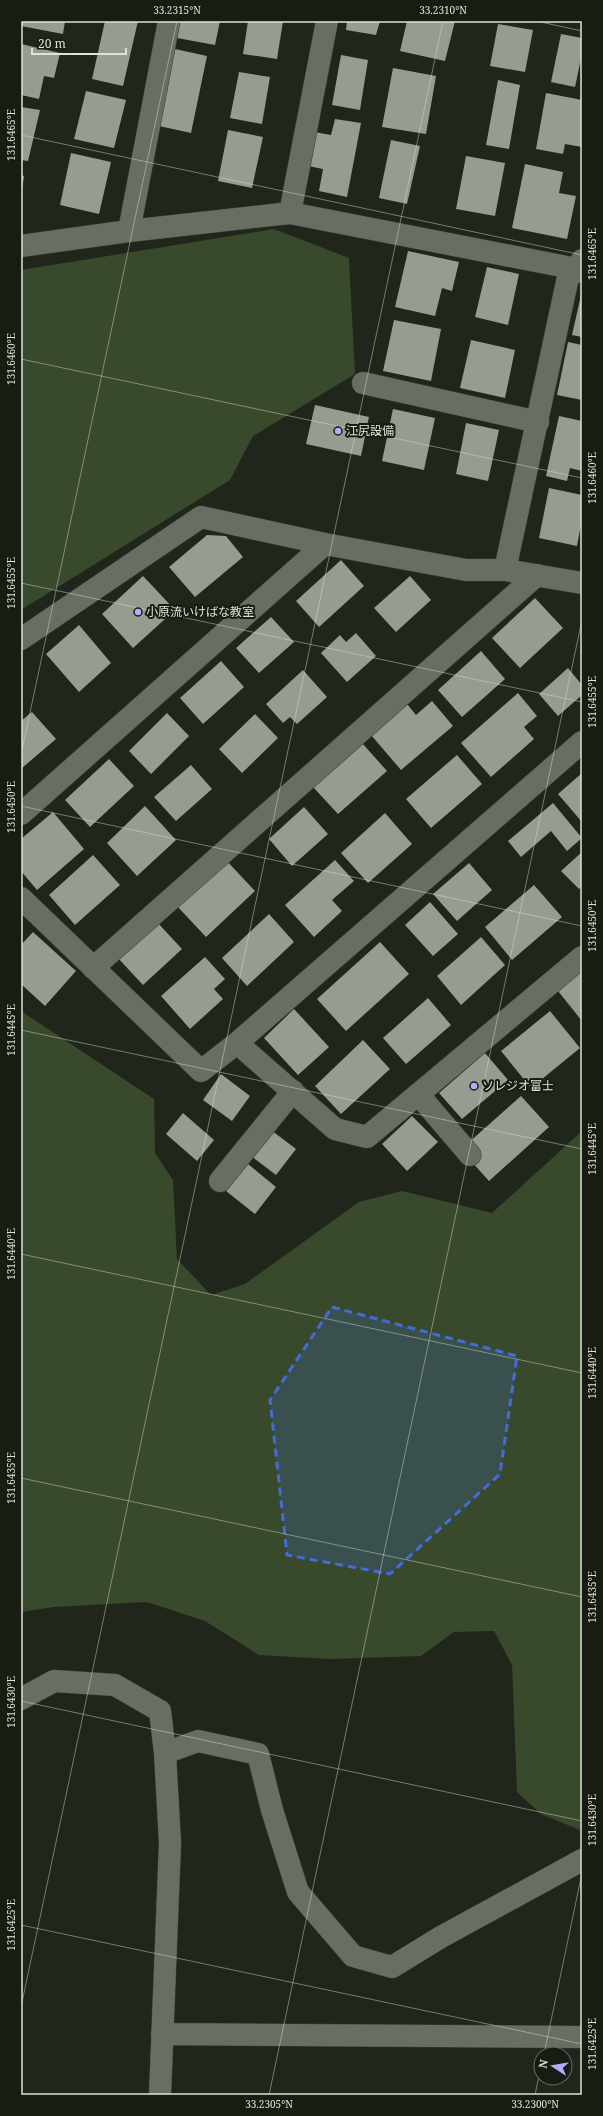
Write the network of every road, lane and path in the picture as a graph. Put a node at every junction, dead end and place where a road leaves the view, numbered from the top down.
1 (169, 21) edge
2 (327, 21) edge
3 (290, 213) junction
4 (129, 231) junction
5 (21, 246) edge
6 (581, 266) edge
7 (364, 384) dead end
8 (538, 422) junction
9 (325, 544) junction
10 (505, 570) junction
11 (537, 575) junction
12 (582, 583) edge
13 (21, 639) edge
14 (582, 742) edge
15 (21, 814) edge
16 (21, 898) edge
17 (582, 957) edge
18 (93, 968) junction
19 (237, 1043) junction
20 (292, 1091) junction
21 (418, 1094) junction
22 (470, 1155) dead end
23 (220, 1181) dead end
24 (21, 1699) edge
25 (165, 1754) junction
26 (582, 1860) edge
27 (162, 2034) junction
28 (582, 2037) edge
29 (160, 2095) edge

1 - 4 street
2 - 3 street
3 - 4 street
3 - 6 street
4 - 5 street
6 - 8 street
7 - 8 street
8 - 10 street
9 - 10 street
9 - 13 street
9 - 15 street
10 - 11 street
11 - 12 street
11 - 18 street
14 - 19 street
16 - 18 street
17 - 21 street
18 - 19 street
19 - 20 street
20 - 21 street
20 - 23 street
21 - 22 street
24 - 25 street
25 - 26 street
25 - 27 street
27 - 28 street
27 - 29 street

